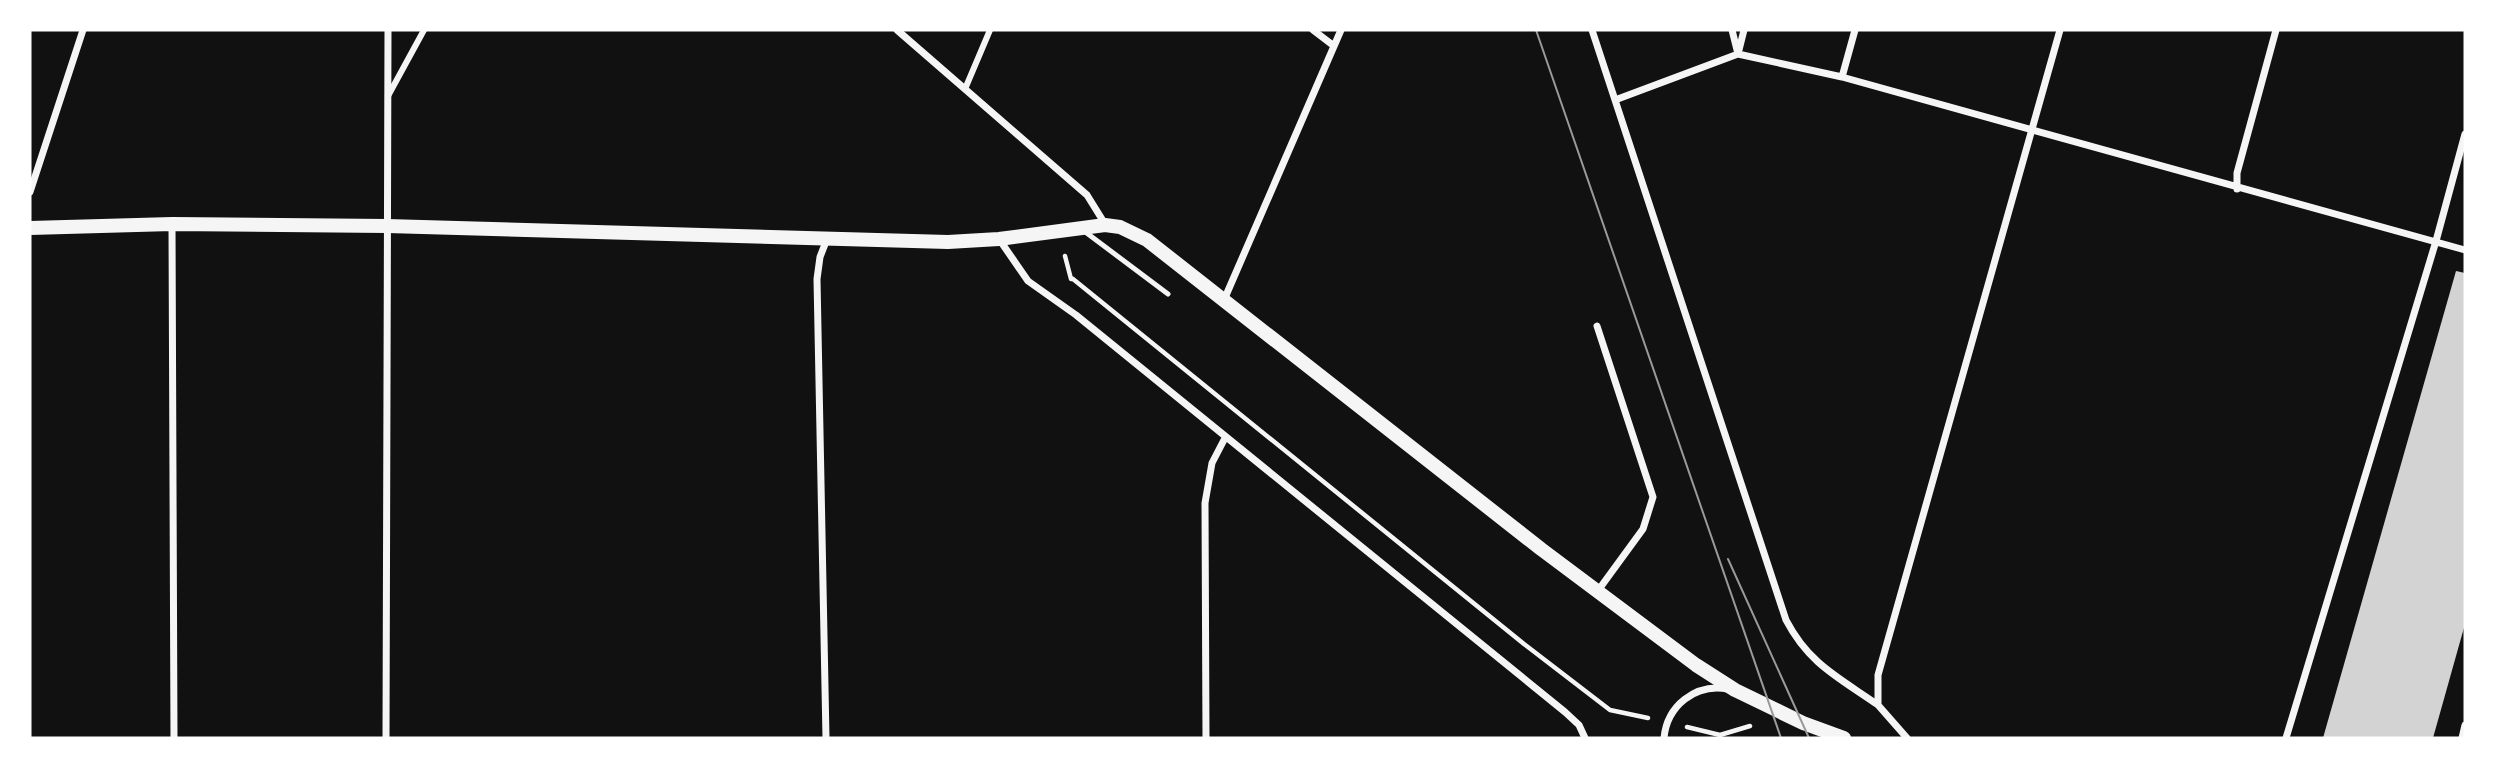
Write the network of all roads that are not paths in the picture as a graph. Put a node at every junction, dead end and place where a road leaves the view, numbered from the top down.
1 (83, 30) edge
2 (388, 30) edge
3 (424, 30) edge
4 (897, 30) edge
5 (989, 30) edge
6 (1314, 30) edge
7 (1340, 30) edge
8 (1592, 30) edge
9 (1732, 30) edge
10 (1744, 30) edge
11 (1855, 30) edge
12 (2060, 30) edge
13 (2276, 30) edge
14 (1334, 46) junction
15 (1738, 54) junction
16 (1842, 77) junction
17 (965, 89) junction
18 (388, 96) junction
19 (1615, 100) junction
20 (2031, 130) junction
21 (2465, 134) edge
22 (2237, 189) junction
23 (30, 192) edge
24 (172, 224) junction
25 (1105, 225) junction
26 (387, 226) junction
27 (30, 227) edge
28 (1076, 227) junction
29 (827, 239) junction
30 (999, 239) junction
31 (2436, 241) junction
32 (2465, 250) edge
33 (1168, 295) dead end
34 (1224, 301) junction
35 (1597, 326) dead end
36 (1225, 438) junction
37 (1597, 592) junction
38 (1735, 690) junction
39 (1878, 705) junction
40 (2465, 725) edge
41 (174, 738) edge
42 (386, 738) edge
43 (826, 738) edge
44 (1206, 738) edge
45 (1585, 738) edge
46 (1664, 738) edge
47 (1844, 738) edge
48 (1907, 738) edge
49 (2286, 738) edge
50 (2462, 738) edge

1 - 23 street
2 - 18 street
3 - 18 street
4 - 17 street
5 - 17 street
6 - 14 street
7 - 14 street
8 - 19 street
9 - 15 street
10 - 15 street
11 - 16 street
12 - 20 street
13 - 22 street
14 - 34 street
15 - 16 street
15 - 19 street
16 - 20 street
17 - 25 street
18 - 26 street
19 - 39 street
20 - 22 street
20 - 39 street
21 - 31 street
22 - 31 street
24 - 26 main road
24 - 27 main road
24 - 41 street
25 - 28 main road
25 - 34 main road
26 - 29 main road
26 - 42 street
28 - 30 main road
28 - 33 lane
29 - 30 main road
29 - 43 street
30 - 36 street
31 - 32 street
31 - 49 street
34 - 37 main road
35 - 37 street
36 - 44 street
36 - 45 street
37 - 38 main road
38 - 46 street
38 - 47 main road
39 - 48 street
40 - 50 street

